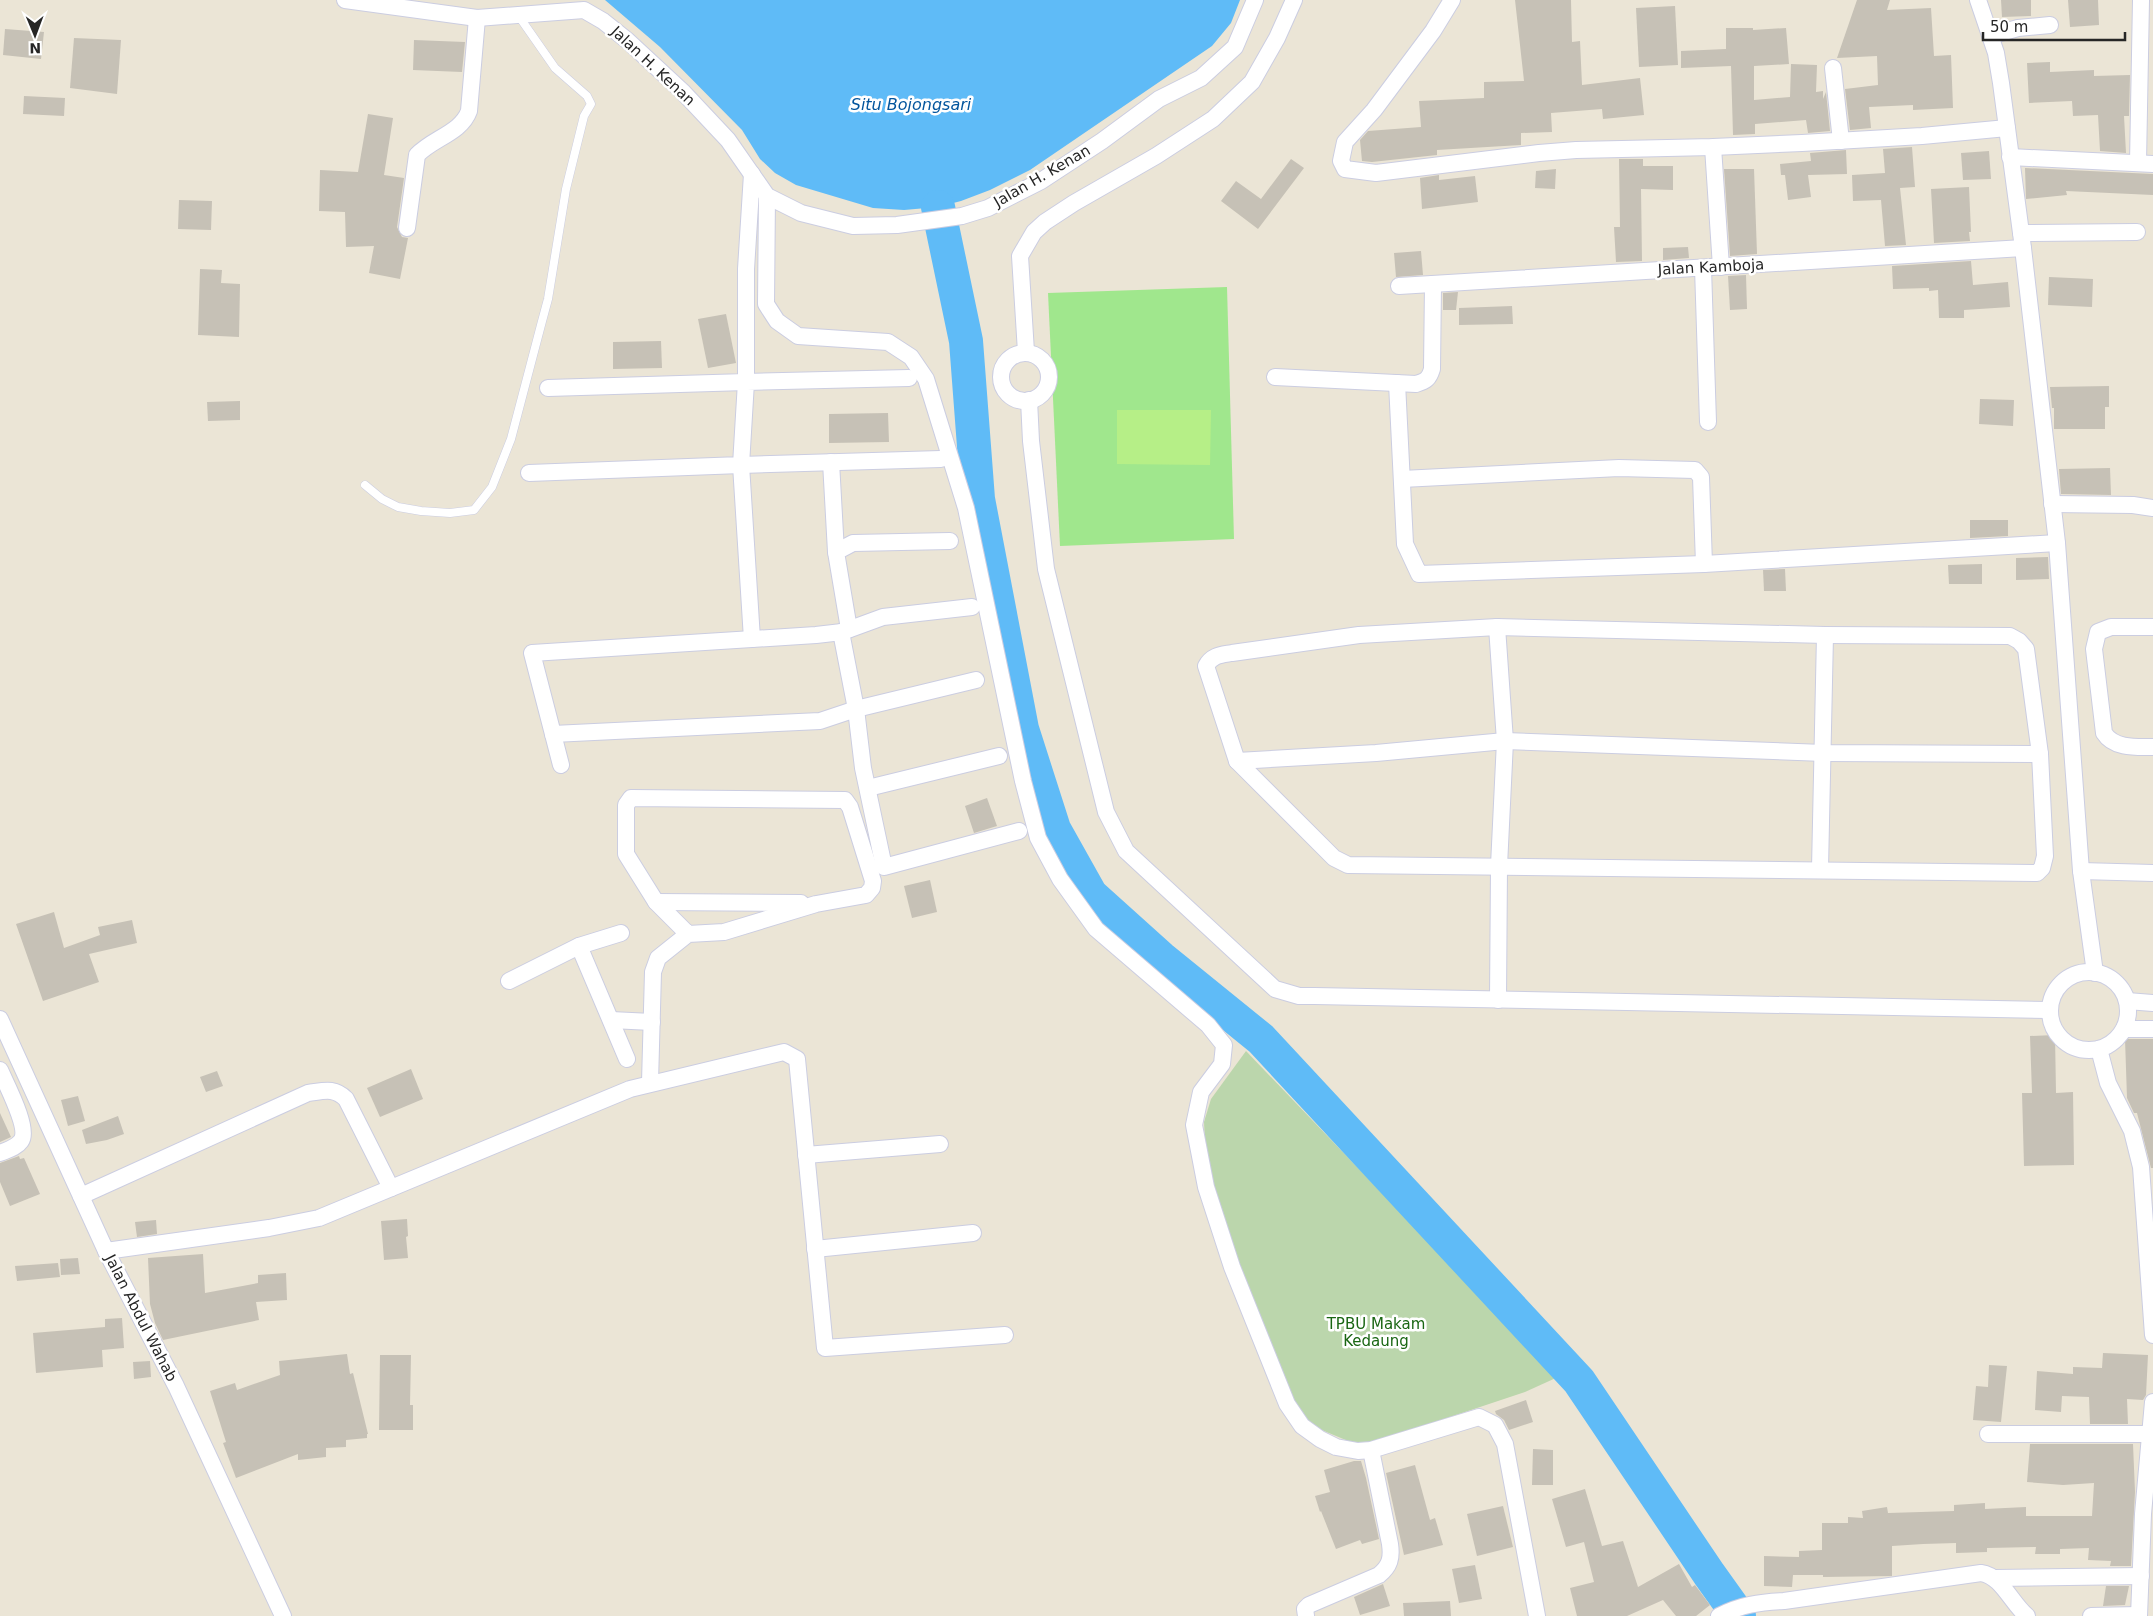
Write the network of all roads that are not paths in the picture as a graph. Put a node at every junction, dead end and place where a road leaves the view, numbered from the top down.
1 (345, 0) edge
2 (1255, 0) edge
3 (1294, 0) edge
4 (1452, 0) edge
5 (1978, 0) edge
6 (2141, 0) edge
7 (518, 14) junction
8 (477, 18) junction
9 (2050, 25) dead end
10 (1990, 36) junction
11 (1833, 68) dead end
12 (2007, 128) junction
13 (1841, 141) junction
14 (1713, 147) junction
15 (2010, 157) junction
16 (2146, 164) edge
17 (752, 174) junction
18 (767, 196) junction
19 (407, 228) dead end
20 (2136, 232) dead end
21 (2022, 241) junction
22 (1720, 267) junction
23 (1703, 268) junction
24 (1434, 284) junction
25 (1400, 286) dead end
26 (1026, 352) junction
27 (1275, 377) dead end
28 (910, 378) dead end
29 (746, 382) junction
30 (1397, 384) junction
31 (548, 388) dead end
32 (1029, 400) junction
33 (1708, 422) dead end
34 (940, 459) dead end
35 (831, 462) junction
36 (742, 465) junction
37 (529, 473) dead end
38 (1402, 479) junction
39 (365, 485) dead end
40 (2052, 504) junction
41 (2153, 508) edge
42 (950, 541) dead end
43 (2058, 543) junction
44 (836, 552) junction
45 (1704, 564) junction
46 (972, 607) dead end
47 (1498, 627) junction
48 (2153, 627) edge
49 (845, 631) junction
50 (1825, 635) junction
51 (752, 639) junction
52 (976, 680) dead end
53 (856, 708) junction
54 (553, 734) junction
55 (1505, 741) junction
56 (2153, 747) edge
57 (1824, 753) junction
58 (2040, 754) junction
59 (999, 756) dead end
60 (1237, 761) junction
61 (561, 765) dead end
62 (868, 788) junction
63 (1019, 831) dead end
64 (1499, 866) junction
65 (1820, 869) junction
66 (2081, 871) junction
67 (2153, 873) edge
68 (656, 902) junction
69 (816, 904) junction
70 (621, 933) dead end
71 (682, 938) junction
72 (579, 946) junction
73 (2095, 973) junction
74 (509, 981) dead end
75 (1498, 1000) junction
76 (2127, 1001) junction
77 (2153, 1004) edge
78 (2049, 1010) junction
79 (0, 1020) edge
80 (611, 1020) junction
81 (652, 1022) junction
82 (2124, 1029) junction
83 (2153, 1029) edge
84 (2099, 1049) junction
85 (627, 1059) dead end
86 (0, 1070) edge
87 (650, 1083) junction
88 (940, 1144) dead end
89 (0, 1153) edge
90 (806, 1155) junction
91 (391, 1188) junction
92 (81, 1196) junction
93 (973, 1233) dead end
94 (815, 1249) junction
95 (106, 1251) junction
96 (1005, 1335) dead end
97 (2153, 1335) edge
98 (2153, 1402) edge
99 (1988, 1434) dead end
100 (2152, 1434) edge
101 (1371, 1450) junction
102 (2141, 1576) junction
103 (1995, 1578) junction
104 (1729, 1611) edge
105 (2139, 1615) edge
106 (282, 1616) edge
107 (1306, 1616) edge
108 (1537, 1616) edge
109 (2027, 1616) edge
110 (2091, 1616) edge

1 - 8 street
2 - 18 street, Jalan H. Kenan
3 - 26 street
4 - 14 street
5 - 10 street
6 - 16 street
7 - 8 street
7 - 17 street, Jalan H. Kenan
7 - 39 lane
8 - 19 street
9 - 10 street
10 - 12 street
11 - 13 street
12 - 13 street
12 - 15 street
13 - 14 street
14 - 22 street
15 - 16 street
15 - 21 street
17 - 18 street, Jalan H. Kenan
17 - 29 street
18 - 101 street
20 - 21 street, Jalan Kamboja
21 - 22 street, Jalan Kamboja
21 - 40 street
22 - 23 street, Jalan Kamboja
23 - 24 street, Jalan Kamboja
23 - 33 street
24 - 25 street, Jalan Kamboja
24 - 30 street
26 - 32 street
26 - 32 street
27 - 30 street
28 - 29 street
29 - 31 street
29 - 36 street
30 - 38 street
32 - 75 street
34 - 35 street
35 - 36 street
35 - 44 street
36 - 37 street
36 - 51 street
38 - 45 street
38 - 45 street
40 - 41 street
40 - 43 street
42 - 44 street
43 - 45 street
43 - 66 street
44 - 49 street
46 - 49 street
47 - 50 street
47 - 55 street
47 - 60 street
48 - 56 street
49 - 51 street
49 - 53 street
50 - 57 street
50 - 58 street
51 - 54 street
52 - 53 street
53 - 54 street
53 - 62 street
54 - 61 street
55 - 57 street
55 - 60 street
55 - 64 street
57 - 58 street
57 - 65 street
58 - 65 street
59 - 62 street
60 - 64 street
62 - 63 street
64 - 65 street
64 - 75 street
66 - 67 street
66 - 73 street
68 - 69 street
68 - 69 street
68 - 71 street
69 - 71 street
70 - 72 street
71 - 81 street
72 - 74 street
72 - 80 street
73 - 76 street
73 - 78 street
75 - 78 street
76 - 77 street
76 - 82 street
78 - 84 street
79 - 92 street, Jalan Abdul Wahab
80 - 81 street
80 - 85 street
81 - 87 street
82 - 83 street
82 - 84 street
84 - 97 street
86 - 89 street
87 - 90 street
87 - 91 street
88 - 90 street
90 - 94 street
91 - 92 street
91 - 95 street
92 - 95 street, Jalan Abdul Wahab
93 - 94 street
94 - 96 street
95 - 106 street, Jalan Abdul Wahab
98 - 100 street
99 - 100 street
100 - 102 street
101 - 107 street
101 - 108 street
102 - 103 street
102 - 105 street
103 - 104 street
103 - 109 street
105 - 110 street

